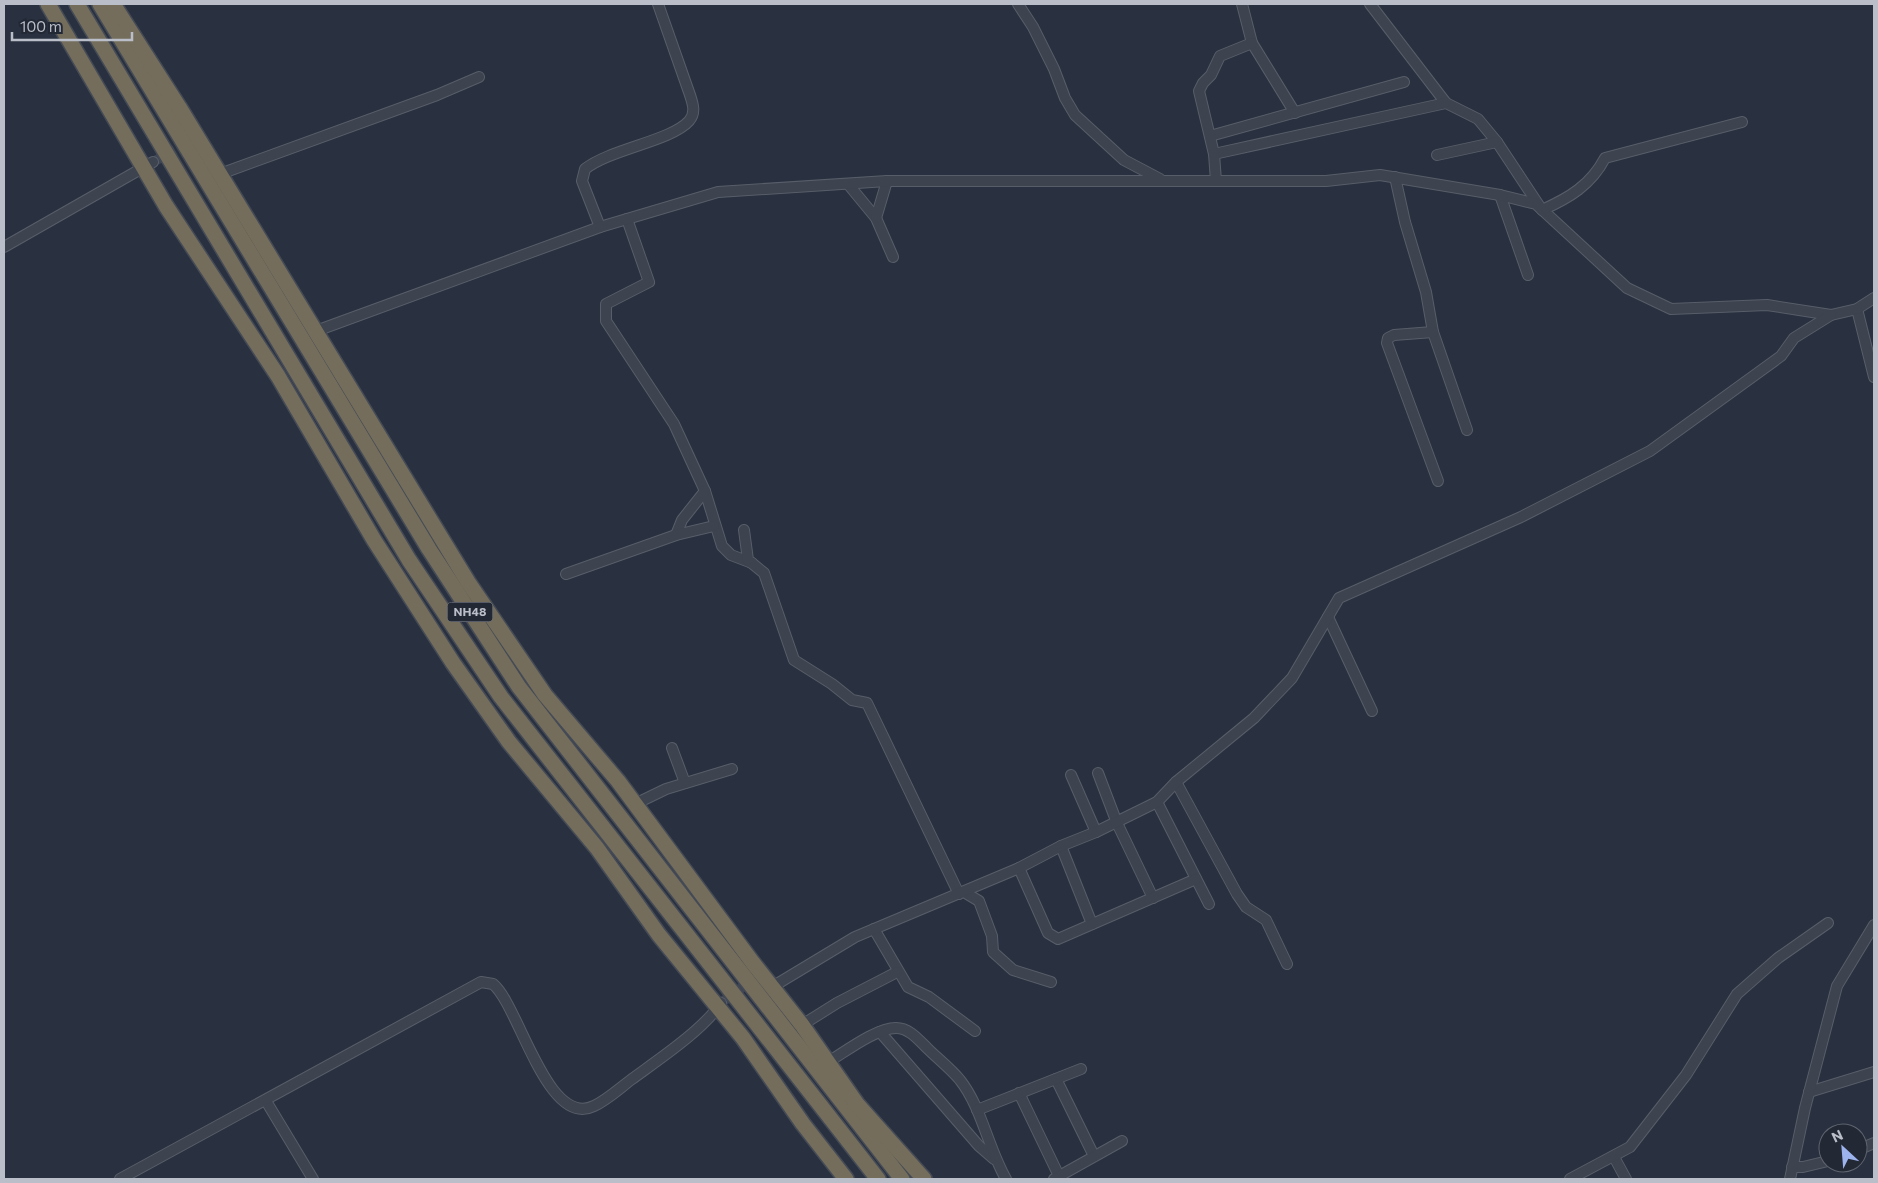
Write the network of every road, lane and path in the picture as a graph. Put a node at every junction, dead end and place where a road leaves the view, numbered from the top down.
1 (48, 4) edge
2 (77, 4) edge
3 (100, 4) edge
4 (113, 4) edge
5 (658, 4) edge
6 (1018, 4) edge
7 (1242, 4) edge
8 (1370, 4) edge
9 (1252, 43) junction
10 (479, 76) dead end
11 (1404, 82) dead end
12 (1446, 103) junction
13 (1295, 113) junction
14 (1742, 122) dead end
15 (1210, 136) junction
16 (1497, 142) junction
17 (1214, 154) junction
18 (1436, 155) dead end
19 (148, 165) junction
20 (220, 174) junction
21 (1395, 177) junction
22 (1163, 180) junction
23 (886, 181) junction
24 (1216, 181) junction
25 (848, 184) junction
26 (1500, 195) junction
27 (1542, 210) junction
28 (876, 218) junction
29 (627, 219) junction
30 (600, 227) junction
31 (4, 246) edge
32 (893, 257) dead end
33 (1528, 275) dead end
34 (1874, 298) edge
35 (1858, 309) junction
36 (1831, 315) junction
37 (316, 332) junction
38 (1433, 332) junction
39 (1874, 377) edge
40 (321, 412) junction
41 (305, 421) junction
42 (1468, 430) dead end
43 (1438, 481) dead end
44 (705, 491) junction
45 (714, 526) junction
46 (744, 530) dead end
47 (676, 535) junction
48 (753, 564) junction
49 (566, 574) dead end
50 (1328, 617) junction
51 (1372, 711) dead end
52 (672, 748) dead end
53 (732, 768) dead end
54 (1098, 773) dead end
55 (1071, 775) dead end
56 (1176, 782) junction
57 (685, 783) junction
58 (1157, 802) junction
59 (635, 804) junction
60 (1117, 823) junction
61 (1096, 832) junction
62 (1061, 846) junction
63 (1020, 868) junction
64 (1196, 879) junction
65 (961, 893) junction
66 (1153, 898) junction
67 (1209, 904) dead end
68 (1092, 924) junction
69 (1828, 924) dead end
70 (1874, 925) edge
71 (874, 929) junction
72 (1287, 964) dead end
73 (897, 972) junction
74 (1051, 982) dead end
75 (772, 987) junction
76 (720, 1005) junction
77 (802, 1025) junction
78 (975, 1031) dead end
79 (880, 1032) junction
80 (828, 1062) junction
81 (1081, 1069) dead end
82 (1874, 1072) edge
83 (1056, 1079) junction
84 (1809, 1092) junction
85 (1019, 1093) junction
86 (266, 1101) junction
87 (976, 1110) junction
88 (1122, 1140) dead end
89 (1094, 1156) junction
90 (1614, 1157) junction
91 (996, 1161) junction
92 (1818, 1164) edge
93 (1792, 1167) junction
94 (1056, 1178) edge
95 (120, 1179) edge
96 (312, 1179) edge
97 (846, 1179) edge
98 (878, 1179) edge
99 (902, 1179) edge
100 (924, 1179) edge
101 (1006, 1179) edge
102 (1570, 1179) edge
103 (1626, 1179) edge
104 (1790, 1179) edge

1 - 19 highway
2 - 40 highway, NH48
3 - 99 highway, NH48
4 - 20 highway
5 - 30 street
6 - 22 street
7 - 9 street
8 - 12 street
9 - 13 street
9 - 15 street
10 - 20 street
11 - 13 street
12 - 16 street
12 - 17 street
13 - 15 street
14 - 27 street
15 - 17 street
16 - 18 street
16 - 27 street
17 - 24 street
19 - 31 street
19 - 41 highway
20 - 37 highway
21 - 24 street
21 - 26 street
21 - 38 street
22 - 23 street
22 - 24 street
23 - 25 street
23 - 28 street
25 - 28 street
25 - 29 street
26 - 27 street
26 - 33 street
27 - 36 street
28 - 32 street
29 - 30 street
29 - 44 street
30 - 37 street
34 - 35 street
35 - 36 street
35 - 39 street
36 - 50 street
37 - 59 highway
38 - 42 street
38 - 43 street
40 - 41 highway
40 - 98 highway, NH48
41 - 76 highway
44 - 45 street
44 - 47 street
45 - 47 street
45 - 48 street
46 - 48 street
47 - 49 street
48 - 65 street
50 - 51 street
50 - 56 street
52 - 57 street
53 - 57 street
54 - 60 street
55 - 61 street
56 - 58 street
56 - 72 street
57 - 59 street
58 - 60 street
58 - 64 street
59 - 75 highway
60 - 61 street
60 - 66 street
61 - 62 street
62 - 63 street
62 - 68 street
63 - 65 street
63 - 68 street
64 - 66 street
64 - 67 street
65 - 71 street
65 - 74 street
66 - 68 street
69 - 90 street
70 - 84 street
71 - 73 street
71 - 75 street
73 - 77 street
73 - 78 street
75 - 77 highway
76 - 86 street
76 - 97 highway
77 - 80 highway
79 - 80 street
79 - 87 street
79 - 91 street
80 - 100 highway
81 - 83 street
82 - 84 street
83 - 85 street
83 - 89 street
84 - 93 street
85 - 87 street
85 - 94 street
86 - 95 street
86 - 96 street
87 - 91 street
88 - 89 street
89 - 94 street
90 - 102 street
90 - 103 street
91 - 101 street
92 - 93 street
93 - 104 street

